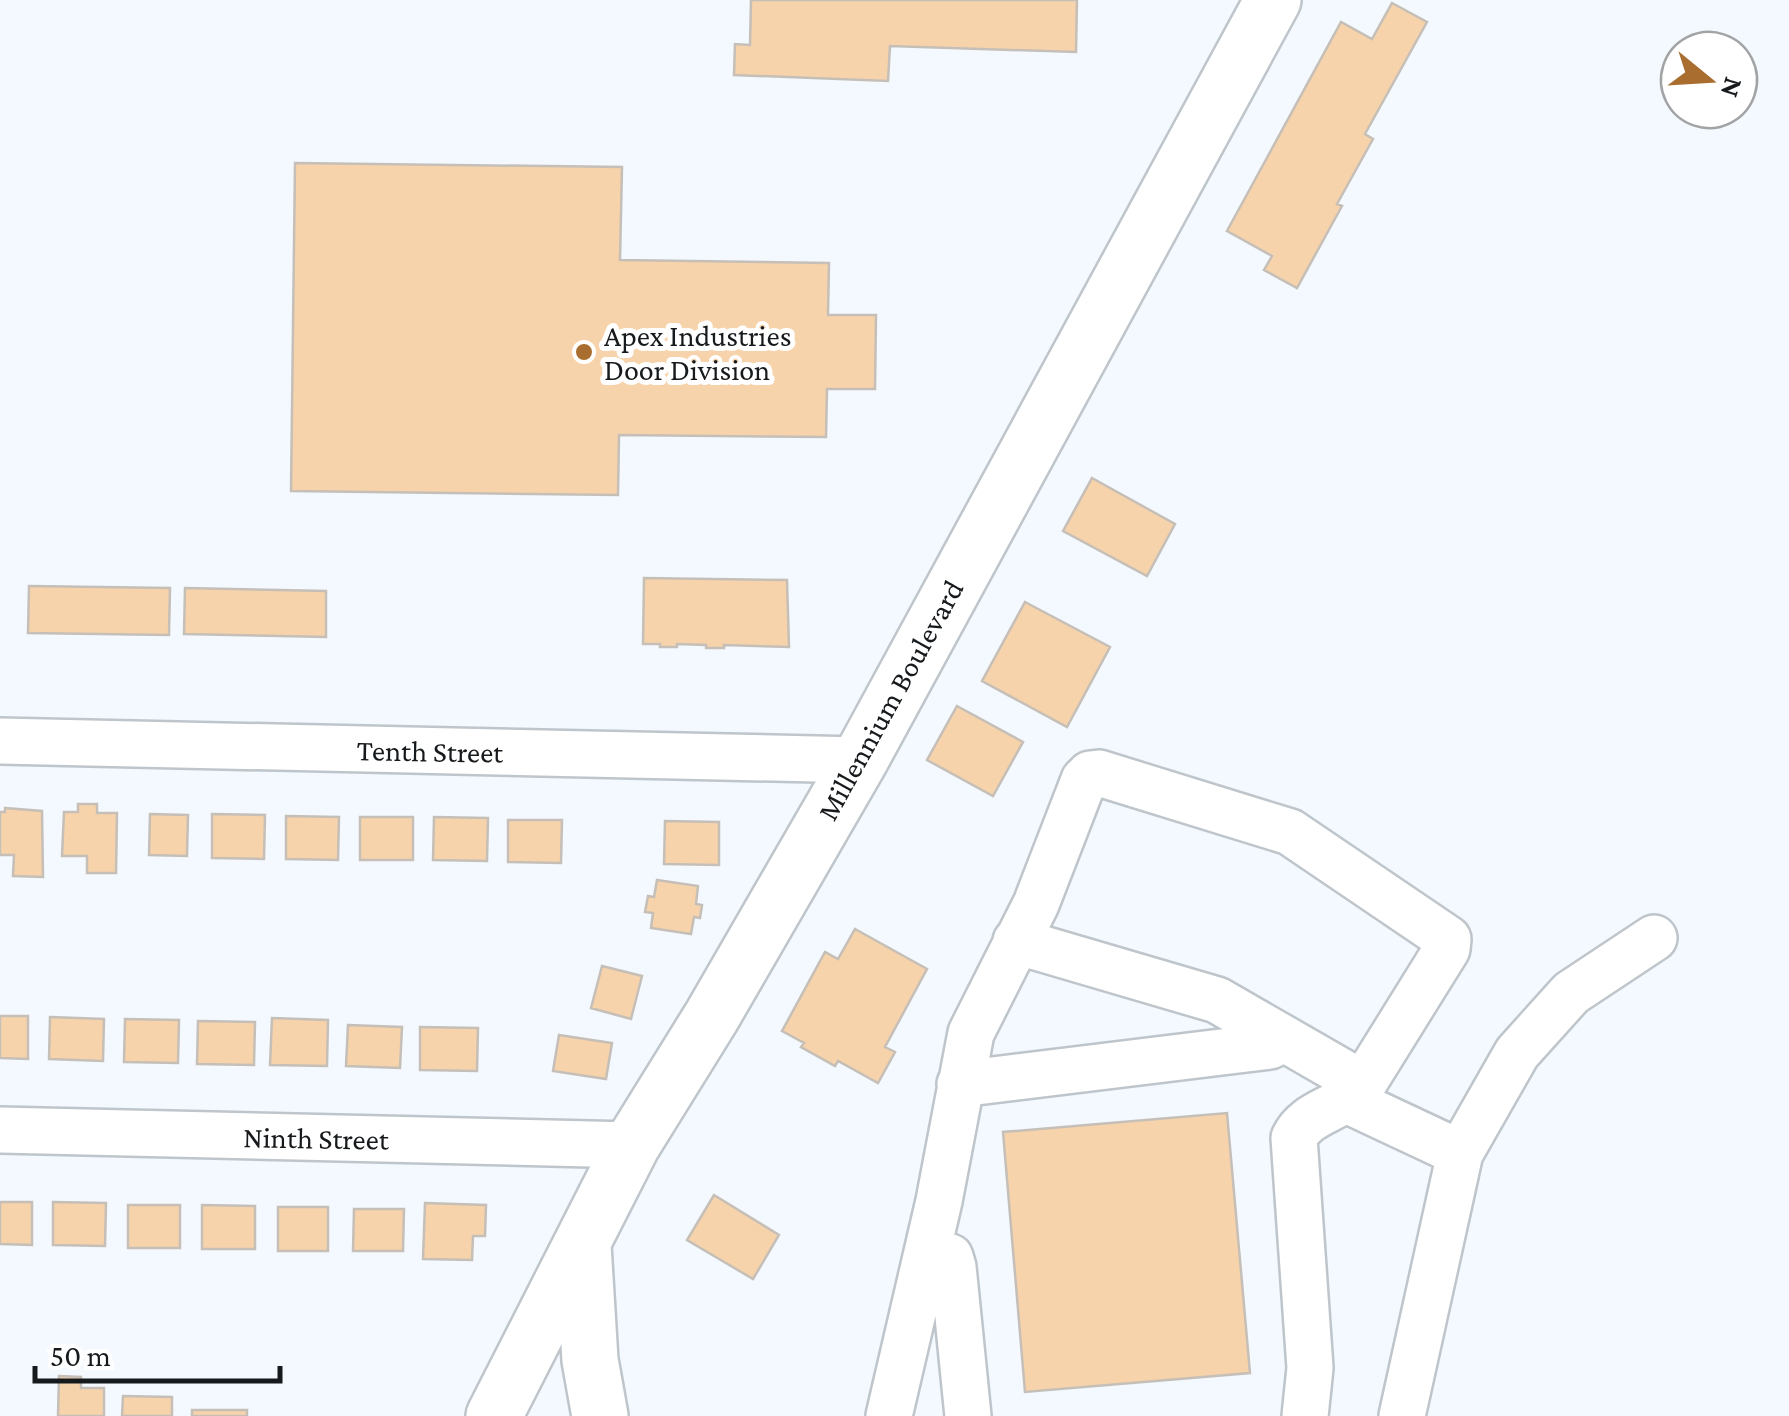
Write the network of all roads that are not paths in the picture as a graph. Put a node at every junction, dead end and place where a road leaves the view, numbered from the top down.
1 (1273, 0) edge
2 (0, 741) edge
3 (860, 760) junction
4 (1654, 938) dead end
5 (1016, 941) junction
6 (1284, 1038) junction
7 (960, 1084) junction
8 (1356, 1093) junction
9 (0, 1130) edge
10 (632, 1145) junction
11 (1460, 1153) junction
12 (583, 1242) junction
13 (928, 1249) junction
14 (494, 1416) edge
15 (600, 1416) edge
16 (889, 1416) edge
17 (968, 1416) edge
18 (1305, 1416) edge
19 (1402, 1416) edge

1 - 3 main road, Millennium Boulevard
2 - 3 street, Tenth Street
3 - 10 main road, Millennium Boulevard
4 - 11 street
5 - 6 street
5 - 7 street
5 - 8 street
6 - 7 street
6 - 8 street
7 - 13 street
8 - 11 street
8 - 18 street
9 - 10 street, Ninth Street
10 - 12 main road, Millennium Boulevard
11 - 19 street
12 - 14 main road, Millennium Boulevard
12 - 15 main road
13 - 16 street
13 - 17 street

